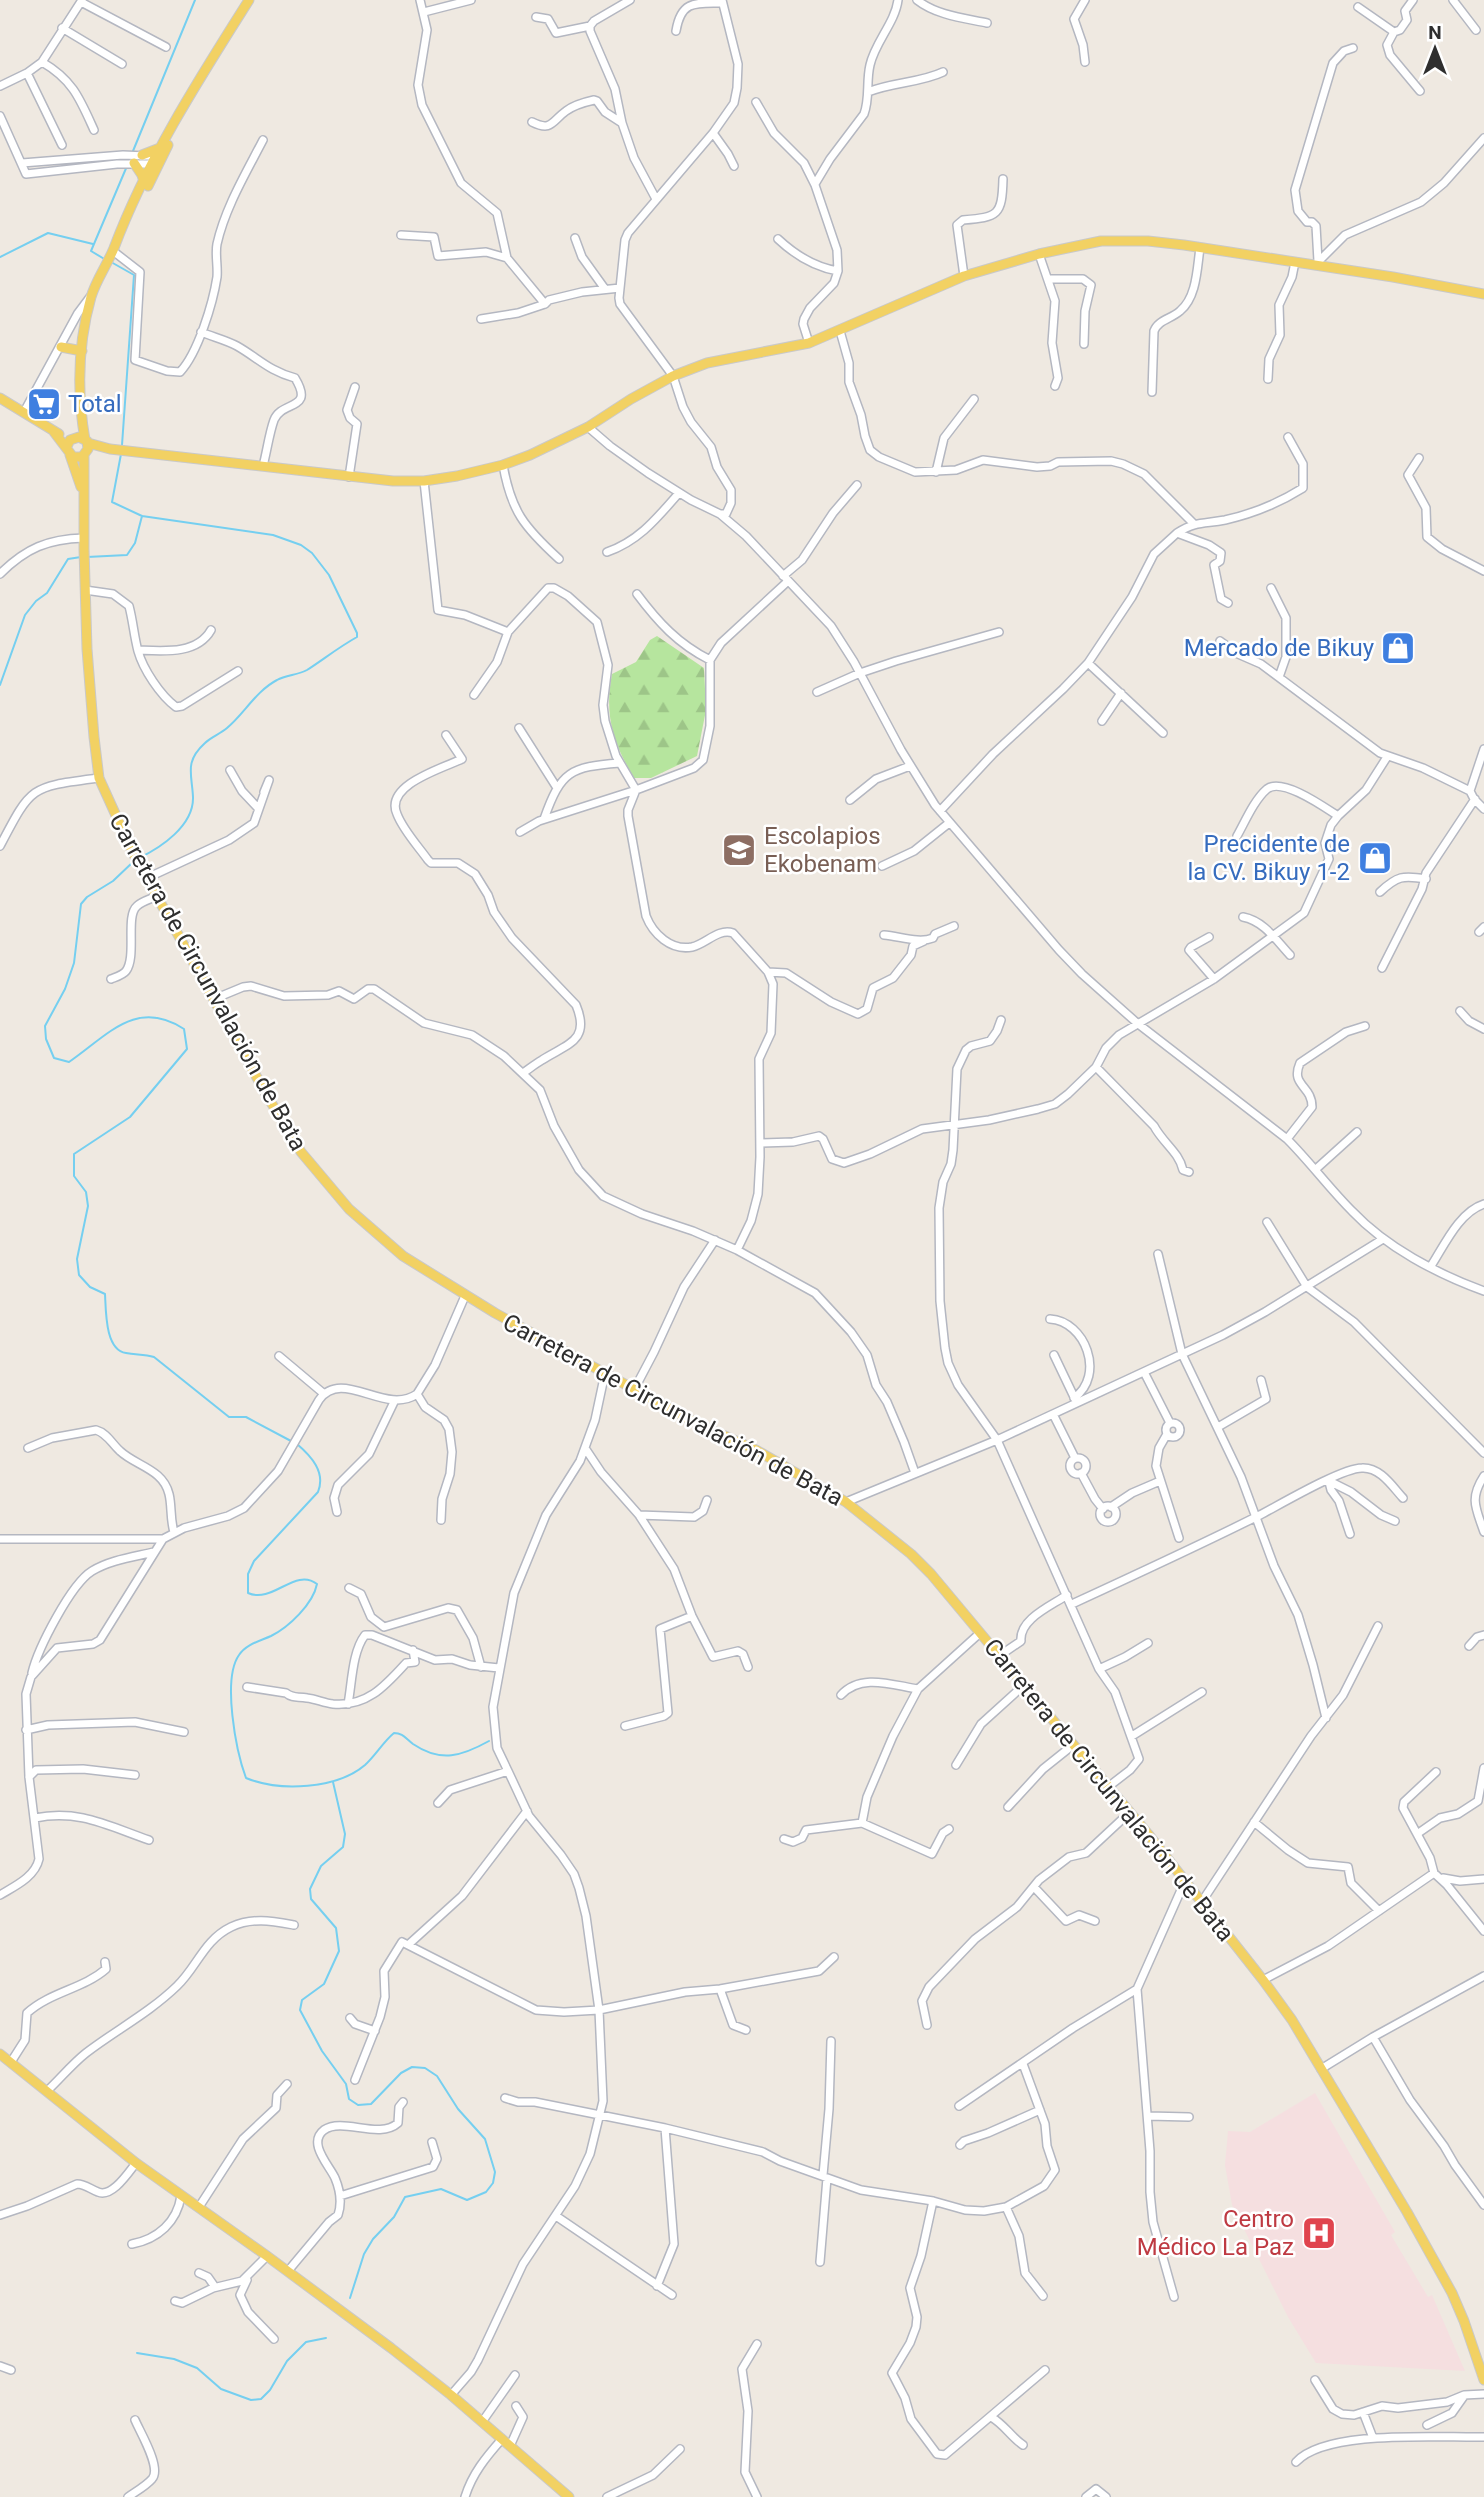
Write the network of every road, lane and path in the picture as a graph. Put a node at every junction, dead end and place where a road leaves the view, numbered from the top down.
1 (249, 0) edge
2 (419, 0) edge
3 (471, 0) edge
4 (630, 0) edge
5 (898, 0) edge
6 (916, 0) edge
7 (1085, 0) edge
8 (1413, 0) edge
9 (1453, 0) edge
10 (82, 1) edge
11 (722, 2) edge
12 (1358, 7) dead end
13 (424, 12) junction
14 (537, 17) dead end
15 (987, 23) dead end
16 (590, 26) junction
17 (62, 28) junction
18 (1475, 30) dead end
19 (676, 31) dead end
20 (1394, 32) junction
21 (166, 47) dead end
22 (1353, 48) dead end
23 (42, 62) junction
24 (1086, 62) dead end
25 (122, 64) dead end
26 (943, 72) dead end
27 (27, 73) junction
28 (0, 86) edge
29 (1420, 91) dead end
30 (868, 92) junction
31 (756, 102) dead end
32 (0, 116) edge
33 (532, 122) dead end
34 (622, 123) junction
35 (94, 130) dead end
36 (713, 133) junction
37 (1484, 138) edge
38 (262, 140) dead end
39 (62, 145) dead end
40 (158, 158) junction
41 (137, 159) junction
42 (22, 163) junction
43 (734, 166) dead end
44 (1003, 179) dead end
45 (144, 182) junction
46 (815, 185) junction
47 (656, 199) junction
48 (401, 235) dead end
49 (575, 238) dead end
50 (778, 239) dead end
51 (1199, 248) junction
52 (112, 251) junction
53 (1039, 254) junction
54 (507, 258) junction
55 (1295, 262) junction
56 (1316, 263) junction
57 (838, 271) junction
58 (964, 276) junction
59 (1048, 279) junction
60 (620, 288) junction
61 (604, 289) junction
62 (92, 294) junction
63 (1484, 294) edge
64 (545, 304) junction
65 (481, 319) dead end
66 (840, 331) junction
67 (201, 332) junction
68 (809, 343) junction
69 (1084, 344) dead end
70 (61, 347) junction
71 (82, 351) junction
72 (673, 376) junction
73 (1268, 379) dead end
74 (1055, 386) dead end
75 (355, 387) dead end
76 (1152, 391) dead end
77 (0, 398) edge
78 (974, 399) dead end
79 (80, 411) junction
80 (24, 412) junction
81 (589, 427) junction
82 (1288, 438) dead end
83 (87, 441) junction
84 (70, 445) junction
85 (113, 449) junction
86 (85, 455) junction
87 (1419, 458) dead end
88 (503, 465) junction
89 (264, 466) junction
90 (936, 472) junction
91 (349, 477) junction
92 (424, 481) junction
93 (857, 485) dead end
94 (679, 493) junction
95 (85, 496) junction
96 (720, 514) junction
97 (1193, 523) junction
98 (1177, 533) junction
99 (84, 538) junction
100 (607, 552) dead end
101 (559, 559) dead end
102 (1484, 571) edge
103 (0, 574) edge
104 (785, 579) junction
105 (1272, 588) dead end
106 (85, 590) junction
107 (637, 594) dead end
108 (1228, 603) dead end
109 (211, 630) dead end
110 (508, 632) junction
111 (999, 632) dead end
112 (1220, 640) dead end
113 (138, 650) junction
114 (710, 660) junction
115 (1088, 663) junction
116 (238, 671) dead end
117 (860, 673) junction
118 (1279, 677) junction
119 (817, 692) dead end
120 (1121, 693) junction
121 (474, 695) dead end
122 (1102, 721) dead end
123 (519, 728) dead end
124 (1163, 733) dead end
125 (446, 735) dead end
126 (1484, 749) edge
127 (1387, 757) junction
128 (620, 763) junction
129 (910, 766) junction
130 (230, 770) dead end
131 (99, 778) junction
132 (557, 788) junction
133 (636, 789) junction
134 (1470, 790) junction
135 (264, 792) dead end
136 (1475, 799) junction
137 (850, 800) dead end
138 (258, 808) junction
139 (1484, 809) edge
140 (940, 811) junction
141 (1338, 816) junction
142 (544, 819) junction
143 (949, 823) junction
144 (520, 832) dead end
145 (1237, 836) dead end
146 (0, 846) edge
147 (881, 866) dead end
148 (147, 878) junction
149 (1426, 879) junction
150 (1380, 892) dead end
151 (157, 896) junction
152 (1243, 916) dead end
153 (954, 926) dead end
154 (884, 935) dead end
155 (1209, 937) dead end
156 (1273, 937) junction
157 (924, 941) junction
158 (1290, 955) dead end
159 (1382, 968) dead end
160 (768, 972) junction
161 (111, 979) dead end
162 (1214, 979) junction
163 (214, 999) junction
164 (1460, 1011) dead end
165 (1001, 1020) dead end
166 (1137, 1023) junction
167 (1365, 1026) dead end
168 (1484, 1029) edge
169 (1096, 1068) junction
170 (523, 1073) junction
171 (954, 1124) junction
172 (1357, 1132) dead end
173 (1287, 1139) junction
174 (760, 1143) junction
175 (1316, 1169) junction
176 (1189, 1172) dead end
177 (1484, 1204) edge
178 (1267, 1222) dead end
179 (1382, 1239) junction
180 (715, 1240) junction
181 (737, 1250) junction
182 (1158, 1254) dead end
183 (1431, 1266) junction
184 (1307, 1287) junction
185 (1484, 1291) edge
186 (465, 1296) junction
187 (1050, 1319) dead end
188 (1182, 1354) junction
189 (1054, 1355) dead end
190 (279, 1356) dead end
191 (1144, 1372) junction
192 (605, 1373) junction
193 (1261, 1380) dead end
194 (635, 1388) junction
195 (323, 1393) junction
196 (417, 1394) junction
197 (1075, 1400) junction
198 (394, 1402) junction
199 (1053, 1414) junction
200 (1170, 1423) junction
201 (1218, 1427) junction
202 (1167, 1434) junction
203 (997, 1440) junction
204 (28, 1448) dead end
205 (585, 1448) junction
206 (1483, 1451) edge
207 (915, 1473) junction
208 (1484, 1476) edge
209 (1160, 1481) junction
210 (1328, 1481) junction
211 (1403, 1498) dead end
212 (707, 1500) dead end
213 (846, 1502) junction
214 (338, 1512) dead end
215 (639, 1515) junction
216 (1257, 1517) junction
217 (441, 1520) dead end
218 (1395, 1521) dead end
219 (174, 1532) junction
220 (1484, 1532) edge
221 (1350, 1534) dead end
222 (1179, 1538) dead end
223 (0, 1539) edge
224 (163, 1539) junction
225 (154, 1552) junction
226 (349, 1588) dead end
227 (1067, 1595) junction
228 (1072, 1604) junction
229 (692, 1616) junction
230 (1378, 1626) dead end
231 (980, 1633) junction
232 (1484, 1635) edge
233 (1148, 1643) dead end
234 (1469, 1646) dead end
235 (413, 1650) junction
236 (999, 1656) junction
237 (481, 1667) junction
238 (748, 1667) dead end
239 (499, 1668) junction
240 (1099, 1669) junction
241 (31, 1677) junction
242 (1024, 1685) junction
243 (247, 1687) dead end
244 (918, 1689) junction
245 (1202, 1692) dead end
246 (841, 1695) dead end
247 (348, 1704) junction
248 (1326, 1718) junction
249 (625, 1726) dead end
250 (26, 1730) junction
251 (184, 1732) dead end
252 (1132, 1736) junction
253 (1073, 1745) junction
254 (956, 1765) dead end
255 (1484, 1768) edge
256 (508, 1771) junction
257 (1436, 1772) dead end
258 (135, 1775) dead end
259 (29, 1777) junction
260 (1108, 1787) junction
261 (438, 1803) dead end
262 (1008, 1807) dead end
263 (527, 1811) junction
264 (1130, 1812) junction
265 (35, 1818) junction
266 (1254, 1822) junction
267 (862, 1823) junction
268 (949, 1829) dead end
269 (1417, 1834) junction
270 (784, 1839) dead end
271 (149, 1840) dead end
272 (1436, 1875) junction
273 (1484, 1879) edge
274 (1185, 1881) junction
275 (1034, 1887) junction
276 (0, 1895) edge
277 (1201, 1903) junction
278 (1379, 1911) junction
279 (1095, 1921) dead end
280 (295, 1925) dead end
281 (1484, 1931) edge
282 (408, 1945) junction
283 (834, 1957) dead end
284 (105, 1962) dead end
285 (1484, 1976) edge
286 (1264, 1980) junction
287 (720, 1989) junction
288 (1137, 1989) junction
289 (599, 2010) junction
290 (350, 2018) dead end
291 (927, 2025) dead end
292 (746, 2030) dead end
293 (375, 2031) junction
294 (1373, 2037) junction
295 (831, 2041) dead end
296 (0, 2054) edge
297 (11, 2062) junction
298 (1023, 2064) junction
299 (1321, 2069) junction
300 (355, 2080) dead end
301 (287, 2084) dead end
302 (47, 2091) junction
303 (505, 2098) dead end
304 (403, 2102) dead end
305 (959, 2106) dead end
306 (1040, 2110) junction
307 (600, 2115) junction
308 (1148, 2116) junction
309 (1189, 2117) dead end
310 (665, 2128) junction
311 (432, 2142) dead end
312 (960, 2145) dead end
313 (136, 2163) junction
314 (825, 2176) junction
315 (181, 2196) junction
316 (340, 2196) junction
317 (933, 2201) junction
318 (1484, 2206) edge
319 (199, 2207) junction
320 (1006, 2207) junction
321 (0, 2214) edge
322 (556, 2216) junction
323 (132, 2244) dead end
324 (267, 2256) junction
325 (820, 2262) dead end
326 (288, 2271) junction
327 (200, 2273) dead end
328 (249, 2276) junction
329 (657, 2286) junction
330 (215, 2287) junction
331 (672, 2295) dead end
332 (1043, 2296) dead end
333 (1174, 2297) dead end
334 (176, 2301) dead end
335 (274, 2339) dead end
336 (757, 2344) dead end
337 (0, 2366) edge
338 (11, 2370) dead end
339 (1045, 2370) dead end
340 (515, 2375) dead end
341 (1315, 2379) dead end
342 (1484, 2380) edge
343 (1484, 2393) edge
344 (451, 2395) junction
345 (1464, 2395) junction
346 (516, 2406) dead end
347 (1363, 2412) junction
348 (991, 2417) junction
349 (135, 2420) dead end
350 (482, 2422) junction
351 (1427, 2425) dead end
352 (1484, 2437) edge
353 (1373, 2438) junction
354 (506, 2443) junction
355 (1023, 2445) dead end
356 (680, 2449) dead end
357 (1296, 2462) dead end
358 (558, 2493) edge
359 (128, 2497) edge
360 (466, 2497) edge
361 (569, 2497) edge
362 (607, 2497) edge
363 (757, 2497) edge
364 (1086, 2497) edge
365 (1106, 2497) edge

1 - 40 main road
2 - 13 street
3 - 13 street
4 - 16 street
5 - 30 street
6 - 15 street
7 - 24 street
8 - 20 street
9 - 18 street
10 - 17 street
10 - 21 street
11 - 19 street
11 - 36 street
12 - 20 street
13 - 54 street
14 - 16 street
16 - 34 street
17 - 23 street
17 - 25 street
20 - 29 street
22 - 56 street
23 - 27 street
23 - 35 street
26 - 30 street
27 - 28 street
27 - 39 street
30 - 46 street
31 - 46 street
32 - 42 street
33 - 34 street
34 - 47 street
36 - 43 street
36 - 47 street
37 - 56 street
38 - 67 street
40 - 41 main road
40 - 41 street
40 - 45 main road
40 - 52 main road
41 - 42 street
41 - 42 street
41 - 45 main road
44 - 58 street
45 - 52 main road
46 - 57 street
47 - 60 street
48 - 54 street
49 - 61 street
50 - 57 street
51 - 53 main road
51 - 55 main road
51 - 76 street
52 - 62 main road
52 - 67 street
53 - 58 main road
53 - 59 street
54 - 64 street
55 - 56 main road
55 - 73 street
56 - 63 main road
57 - 68 street
58 - 66 main road
59 - 69 street
59 - 74 street
60 - 61 street
60 - 72 street
61 - 64 street
62 - 70 street
62 - 71 main road
64 - 65 street
66 - 68 main road
66 - 90 street
67 - 89 street
68 - 72 main road
70 - 71 main road
70 - 80 street
71 - 79 main road
72 - 81 main road
72 - 96 street
75 - 91 street
77 - 80 main road
78 - 90 street
79 - 83 main road
79 - 84 main road
80 - 84 main road
81 - 88 main road
81 - 94 street
82 - 97 street
83 - 84 main road
83 - 85 main road
83 - 86 main road, Carretera de Circunvalación de Bata
84 - 86 main road
84 - 95 main road, Carretera de Circunvalación de Bata
85 - 86 main road
85 - 89 main road
86 - 95 main road, Carretera de Circunvalación de Bata
87 - 102 street
88 - 92 main road
88 - 101 street
89 - 91 main road
90 - 97 street
91 - 92 main road
92 - 110 street
93 - 104 street
94 - 96 street
94 - 100 street
95 - 99 main road, Carretera de Circunvalación de Bata
96 - 104 street
97 - 98 street
98 - 108 street
98 - 115 street
99 - 103 street
99 - 106 main road, Carretera de Circunvalación de Bata
104 - 114 street
104 - 117 street
105 - 118 street
106 - 113 street
106 - 131 main road, Carretera de Circunvalación de Bata
107 - 114 street
109 - 113 street
110 - 121 street
110 - 128 street
111 - 117 street
112 - 118 street
113 - 116 street
114 - 133 street
115 - 120 street
115 - 140 street
117 - 119 street
117 - 129 street
118 - 127 street
120 - 122 street
120 - 124 street
123 - 132 street
125 - 170 street
126 - 134 street
127 - 134 street
127 - 141 street
128 - 132 street
128 - 133 street
129 - 137 street
129 - 140 street
130 - 138 street
131 - 146 street
131 - 148 main road, Carretera de Circunvalación de Bata
132 - 142 street
133 - 142 street
133 - 160 street
134 - 136 street
135 - 138 street
136 - 139 street
136 - 149 street
138 - 148 street
140 - 143 street
141 - 145 street
141 - 156 street
142 - 144 street
143 - 147 street
143 - 166 street
148 - 151 main road, Carretera de Circunvalación de Bata
149 - 150 street
149 - 159 street
151 - 161 street
151 - 163 main road, Carretera de Circunvalación de Bata
152 - 156 street
153 - 157 street
154 - 157 street
155 - 162 street
156 - 158 street
156 - 162 street
157 - 160 street
160 - 174 street
162 - 166 street
163 - 170 street
163 - 186 main road, Carretera de Circunvalación de Bata
164 - 168 street
165 - 171 street
166 - 169 street
166 - 173 street
167 - 173 street
169 - 171 street
169 - 176 street
170 - 180 street
171 - 174 street
171 - 203 street
172 - 175 street
173 - 175 street
174 - 181 street
175 - 179 street
177 - 183 street
178 - 184 street
179 - 183 street
179 - 184 street
180 - 181 street
180 - 194 street
181 - 207 street
182 - 188 street
183 - 185 street
184 - 188 street
184 - 206 street
186 - 192 main road, Carretera de Circunvalación de Bata
186 - 196 street
187 - 197 street
188 - 191 street
188 - 201 street
189 - 197 street
190 - 195 street
191 - 197 street
191 - 200 street
192 - 194 main road, Carretera de Circunvalación de Bata
192 - 205 street
193 - 201 street
194 - 213 main road, Carretera de Circunvalación de Bata
195 - 198 street
195 - 219 street
196 - 198 street
196 - 217 street
197 - 199 street
198 - 214 street
199 - 203 street
199 - 209 street
200 - 202 street
200 - 202 street
201 - 216 street
202 - 209 street
203 - 207 street
203 - 227 street
204 - 219 street
205 - 215 street
205 - 239 street
207 - 213 street
208 - 220 street
209 - 222 street
210 - 211 street
210 - 216 street
210 - 218 street
210 - 221 street
212 - 215 street
213 - 231 main road, Carretera de Circunvalación de Bata
215 - 229 street
216 - 228 street
216 - 248 street
219 - 224 street
223 - 224 street
224 - 225 street
225 - 241 street
225 - 241 street
226 - 237 street
227 - 228 street
227 - 236 street
228 - 240 street
229 - 238 street
229 - 249 street
230 - 248 street
231 - 236 main road, Carretera de Circunvalación de Bata
231 - 244 street
232 - 234 street
233 - 240 street
235 - 237 street
235 - 247 street
235 - 247 street
236 - 242 main road, Carretera de Circunvalación de Bata
237 - 239 street
239 - 256 street
240 - 252 street
241 - 250 street
242 - 253 main road, Carretera de Circunvalación de Bata
242 - 254 street
243 - 247 street
244 - 246 street
244 - 267 street
245 - 252 street
248 - 266 street
250 - 251 street
250 - 259 street
252 - 260 street
253 - 260 main road, Carretera de Circunvalación de Bata
253 - 262 street
255 - 269 street
256 - 261 street
256 - 263 street
257 - 269 street
258 - 259 street
259 - 265 street
260 - 264 main road, Carretera de Circunvalación de Bata
263 - 282 street
263 - 289 street
264 - 274 main road, Carretera de Circunvalación de Bata
264 - 275 street
265 - 271 street
265 - 276 street
266 - 277 street
266 - 278 street
267 - 268 street
267 - 270 street
269 - 272 street
272 - 273 street
272 - 278 street
272 - 281 street
274 - 277 main road, Carretera de Circunvalación de Bata
274 - 288 street
275 - 279 street
275 - 291 street
277 - 286 main road, Carretera de Circunvalación de Bata
278 - 286 street
280 - 302 street
282 - 289 street
282 - 293 street
283 - 287 street
284 - 297 street
285 - 294 street
286 - 299 main road, Carretera de Circunvalación de Bata
287 - 289 street
287 - 292 street
288 - 298 street
288 - 308 street
289 - 307 street
290 - 293 street
293 - 300 street
294 - 299 street
294 - 318 street
295 - 314 street
296 - 297 main road
297 - 302 main road
298 - 305 street
298 - 306 street
299 - 342 main road, Carretera de Circunvalación de Bata
301 - 319 street
302 - 313 main road
303 - 307 street
304 - 316 street
306 - 312 street
306 - 320 street
307 - 310 street
307 - 322 street
308 - 309 street
308 - 333 street
310 - 314 street
310 - 329 street
311 - 316 street
313 - 315 main road
313 - 321 street
314 - 317 street
314 - 325 street
315 - 319 main road
315 - 323 street
316 - 326 street
317 - 320 street
317 - 348 street
319 - 324 main road
320 - 332 street
322 - 329 street
322 - 344 street
324 - 326 main road
324 - 328 street
326 - 344 main road
327 - 330 street
328 - 330 street
328 - 335 street
329 - 331 street
330 - 334 street
336 - 363 street
337 - 338 street
339 - 348 street
340 - 350 street
341 - 347 street
343 - 345 street
344 - 350 main road
345 - 347 street
345 - 351 street
346 - 354 street
347 - 353 street
348 - 355 street
349 - 359 street
350 - 354 main road
352 - 353 street
353 - 357 street
354 - 358 main road
354 - 360 street
356 - 362 street
358 - 361 main road
364 - 365 street

